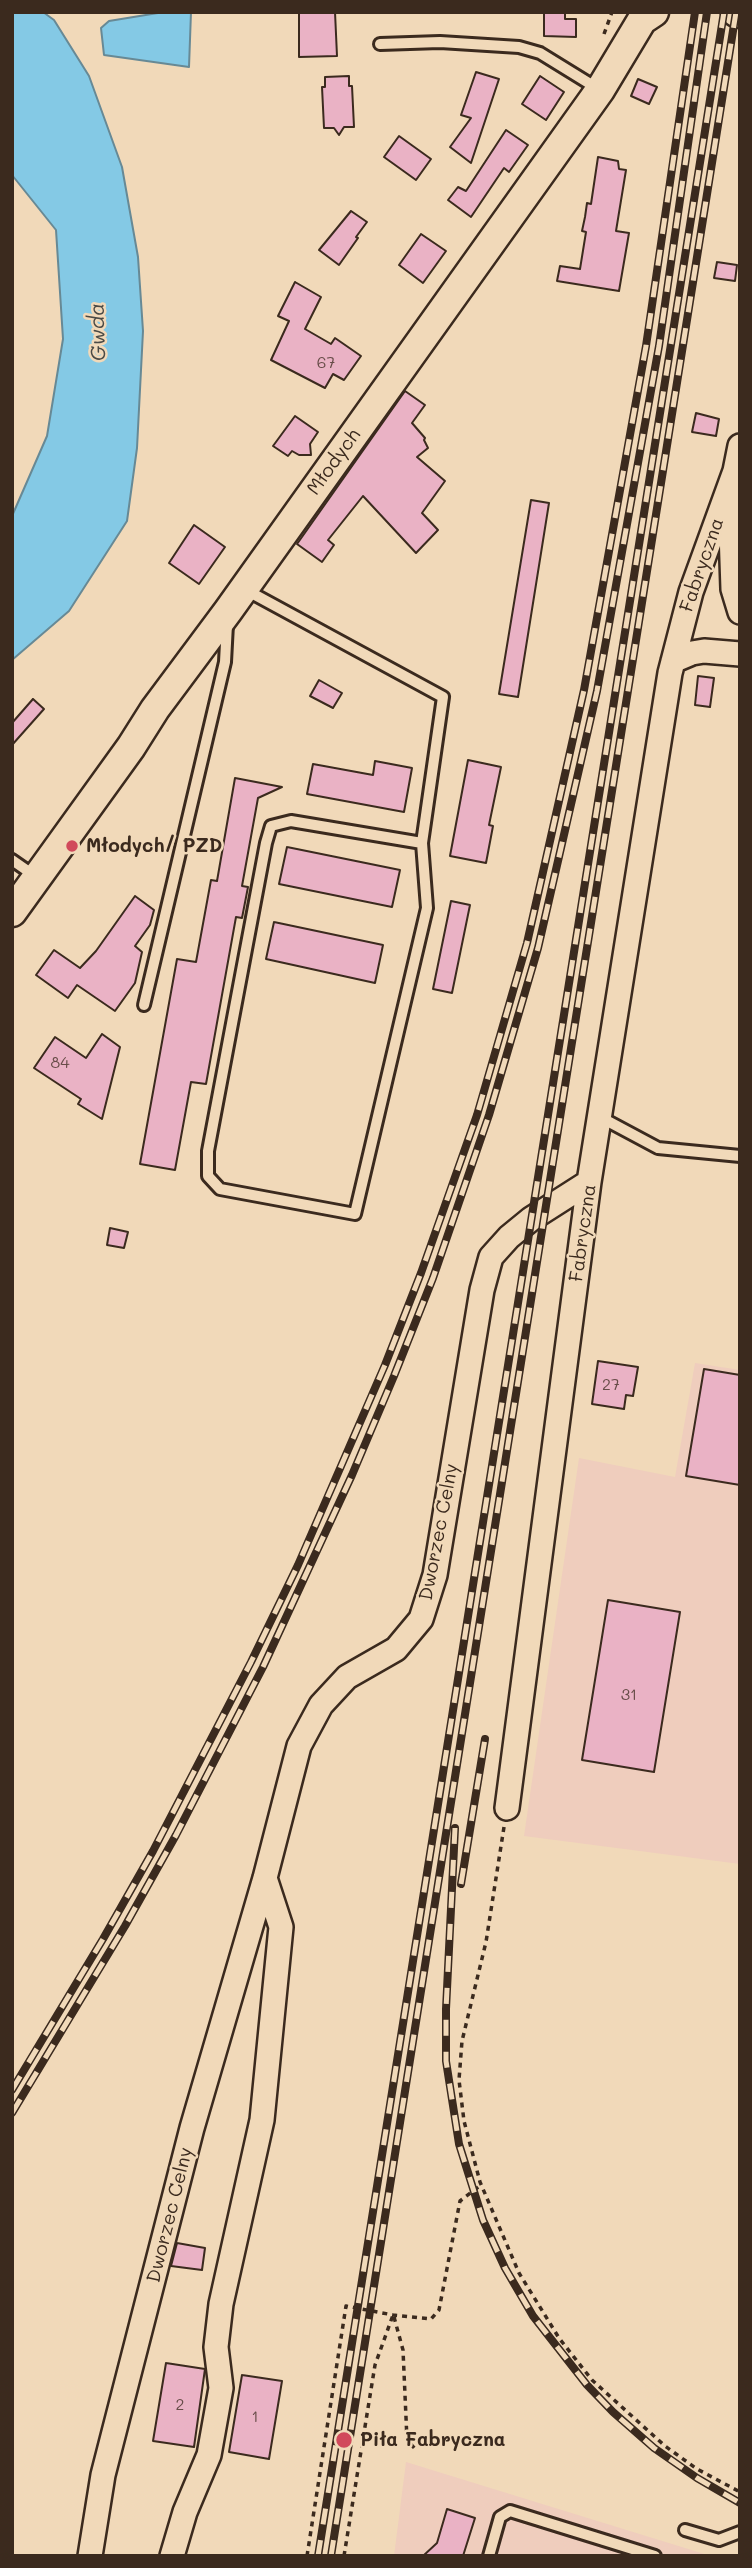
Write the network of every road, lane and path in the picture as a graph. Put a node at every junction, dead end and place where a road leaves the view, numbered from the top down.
1 (644, 15) edge
2 (380, 44) dead end
3 (600, 90) junction
4 (740, 446) edge
5 (735, 471) junction
6 (236, 600) junction
7 (740, 612) edge
8 (740, 654) edge
9 (673, 661) junction
10 (422, 843) junction
11 (12, 860) edge
12 (37, 877) junction
13 (12, 912) edge
14 (144, 1005) dead end
15 (600, 1117) junction
16 (740, 1156) edge
17 (589, 1182) junction
18 (507, 1808) joint
19 (265, 1878) junction
20 (481, 2185) junction
21 (393, 2315) junction
22 (418, 2451) dead end
23 (740, 2492) edge
24 (685, 2530) dead end
25 (740, 2532) edge
26 (90, 2556) edge
27 (172, 2556) edge
28 (307, 2556) edge
29 (344, 2556) edge
30 (489, 2556) edge
31 (655, 2556) edge

1 - 3 street, Młodych
2 - 3 lane
3 - 6 street, Młodych
4 - 5 street, Fabryczna
5 - 7 street, Fabryczna
5 - 9 street, Fabryczna
6 - 10 lane
6 - 12 street, Młodych
6 - 14 lane
8 - 9 street
9 - 15 street, Fabryczna
10 - 10 lane
11 - 12 lane
12 - 13 street, Młodych
15 - 16 lane
15 - 17 street, Fabryczna
17 - 18 street, Fabryczna
17 - 19 street, Dworzec Celny
18 - 20 path
19 - 26 street, Dworzec Celny
19 - 27 street
20 - 21 path
20 - 23 path
21 - 22 path
21 - 28 path
21 - 29 path
24 - 25 lane
30 - 31 lane

